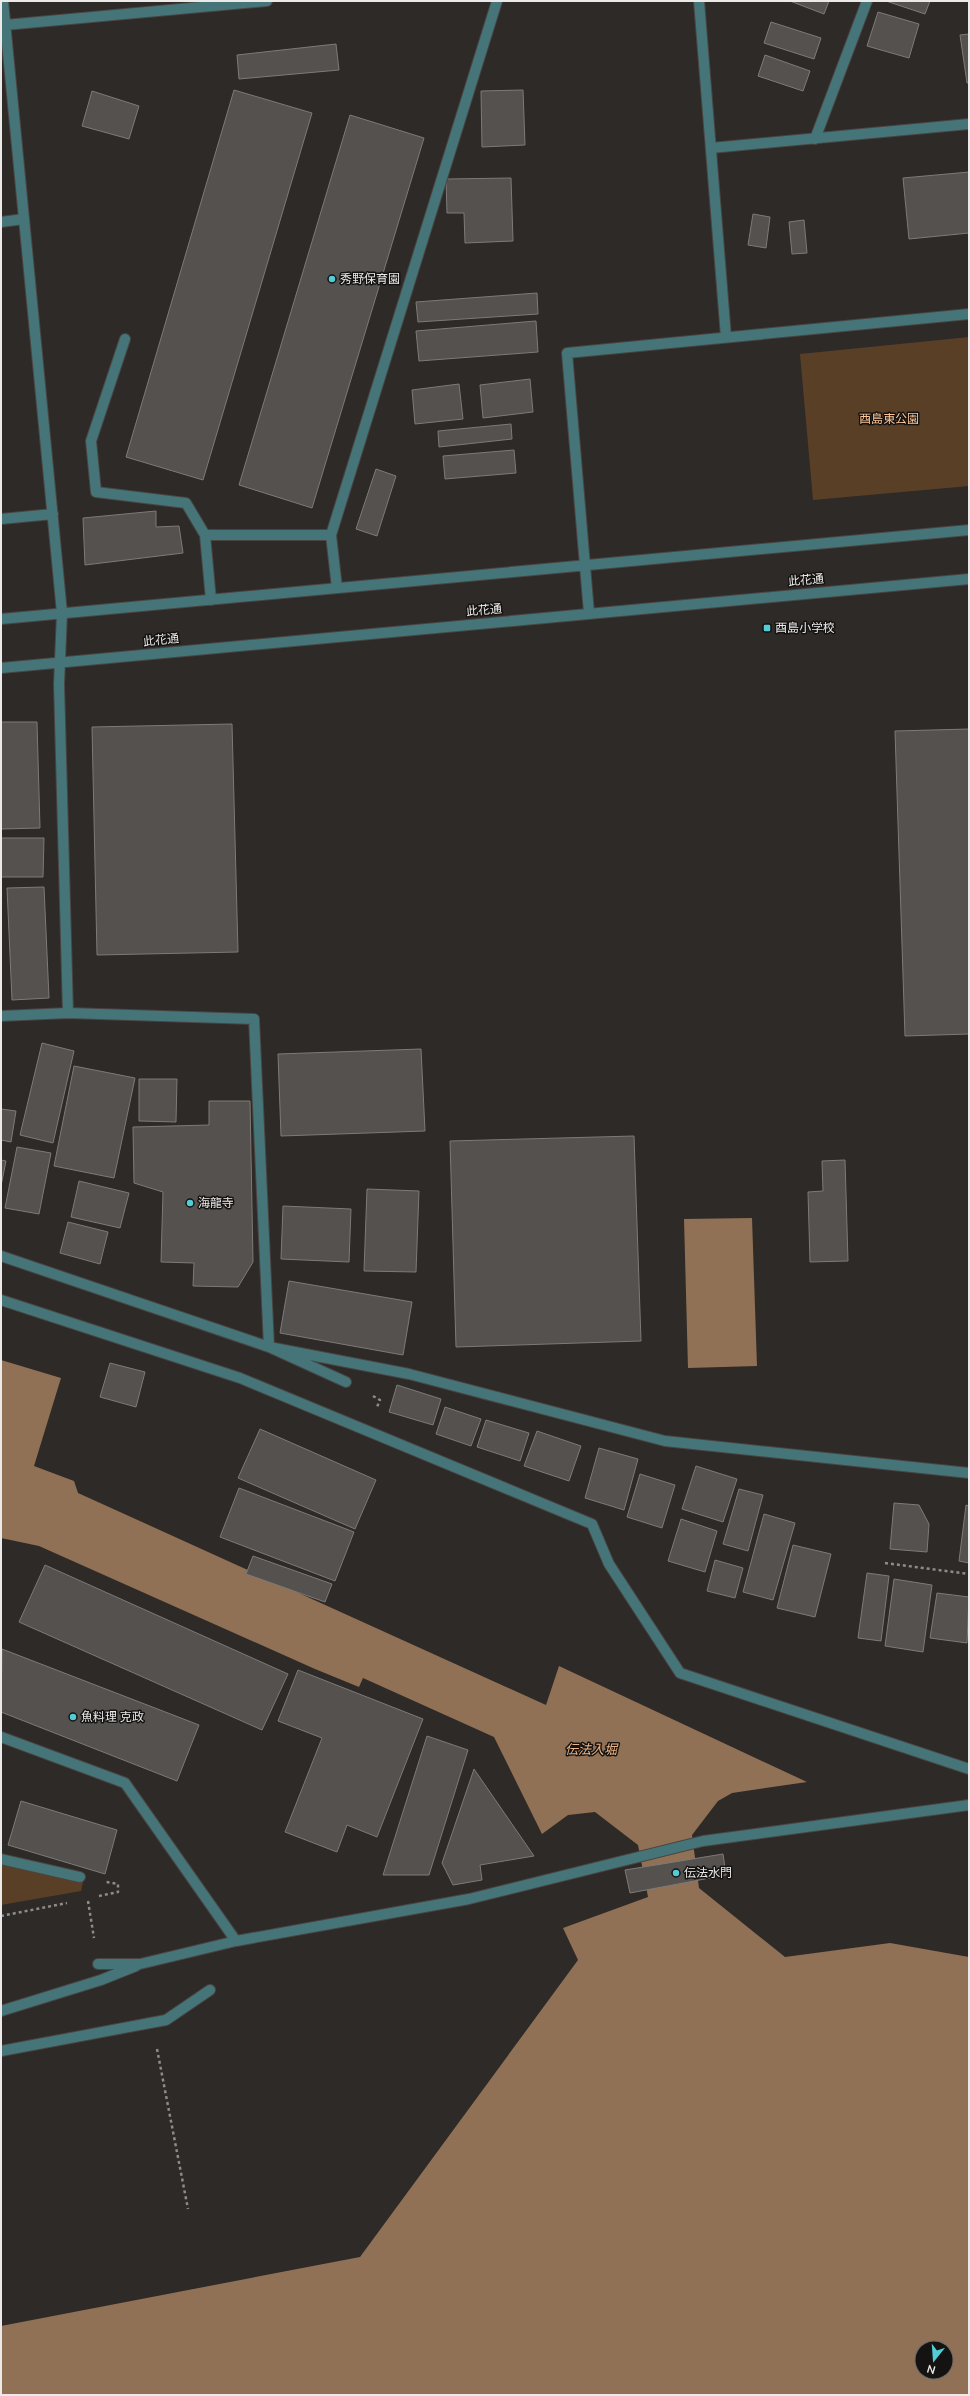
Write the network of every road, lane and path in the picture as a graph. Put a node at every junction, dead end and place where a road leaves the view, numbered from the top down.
1 (267, 1) edge
2 (498, 1) edge
3 (699, 1) edge
4 (867, 1) edge
5 (2, 3) edge
6 (5, 25) junction
7 (969, 124) edge
8 (815, 139) junction
9 (711, 148) junction
10 (24, 219) junction
11 (1, 222) edge
12 (969, 314) edge
13 (726, 337) junction
14 (125, 339) dead end
15 (53, 514) junction
16 (1, 519) edge
17 (969, 530) edge
18 (205, 535) junction
19 (331, 535) junction
20 (585, 566) junction
21 (969, 579) edge
22 (337, 588) junction
23 (211, 600) junction
24 (62, 613) junction
25 (589, 613) junction
26 (1, 619) edge
27 (60, 663) junction
28 (1, 668) edge
29 (68, 1013) junction
30 (1, 1016) edge
31 (1, 1256) edge
32 (1, 1300) edge
33 (269, 1347) junction
34 (346, 1382) dead end
35 (969, 1473) edge
36 (885, 1563) dead end
37 (969, 1574) edge
38 (1, 1737) edge
39 (969, 1769) edge
40 (969, 1805) edge
41 (1, 1859) edge
42 (80, 1877) dead end
43 (118, 1884) dead end
44 (88, 1899) junction
45 (80, 1901) dead end
46 (73, 1902) dead end
47 (1, 1916) edge
48 (236, 1941) junction
49 (98, 1964) joint
50 (140, 1964) junction
51 (210, 1990) dead end
52 (1, 2011) edge
53 (152, 2023) junction
54 (1, 2051) edge
55 (188, 2210) dead end

1 - 6 street
2 - 19 street
3 - 9 street
4 - 8 street
5 - 6 street
6 - 10 street
7 - 8 street
8 - 9 street
9 - 13 street
10 - 11 street
10 - 15 street
12 - 13 street
13 - 20 street
14 - 18 street
15 - 16 street
15 - 24 street
17 - 20 street
18 - 19 street
18 - 23 street
19 - 22 street
20 - 22 street
20 - 25 street
21 - 25 street, 此花通
22 - 23 street
23 - 24 street
24 - 26 street
24 - 27 street
25 - 27 street, 此花通
27 - 28 street, 此花通
27 - 29 street
29 - 30 street
29 - 33 street
31 - 33 street
32 - 39 street
33 - 34 street
33 - 35 street
36 - 37 path
38 - 48 street
40 - 48 street
41 - 42 street
43 - 44 path
44 - 45 path
44 - 49 path
46 - 47 path
48 - 50 street
49 - 50 street
50 - 52 street
51 - 53 street
53 - 54 street
53 - 55 path

